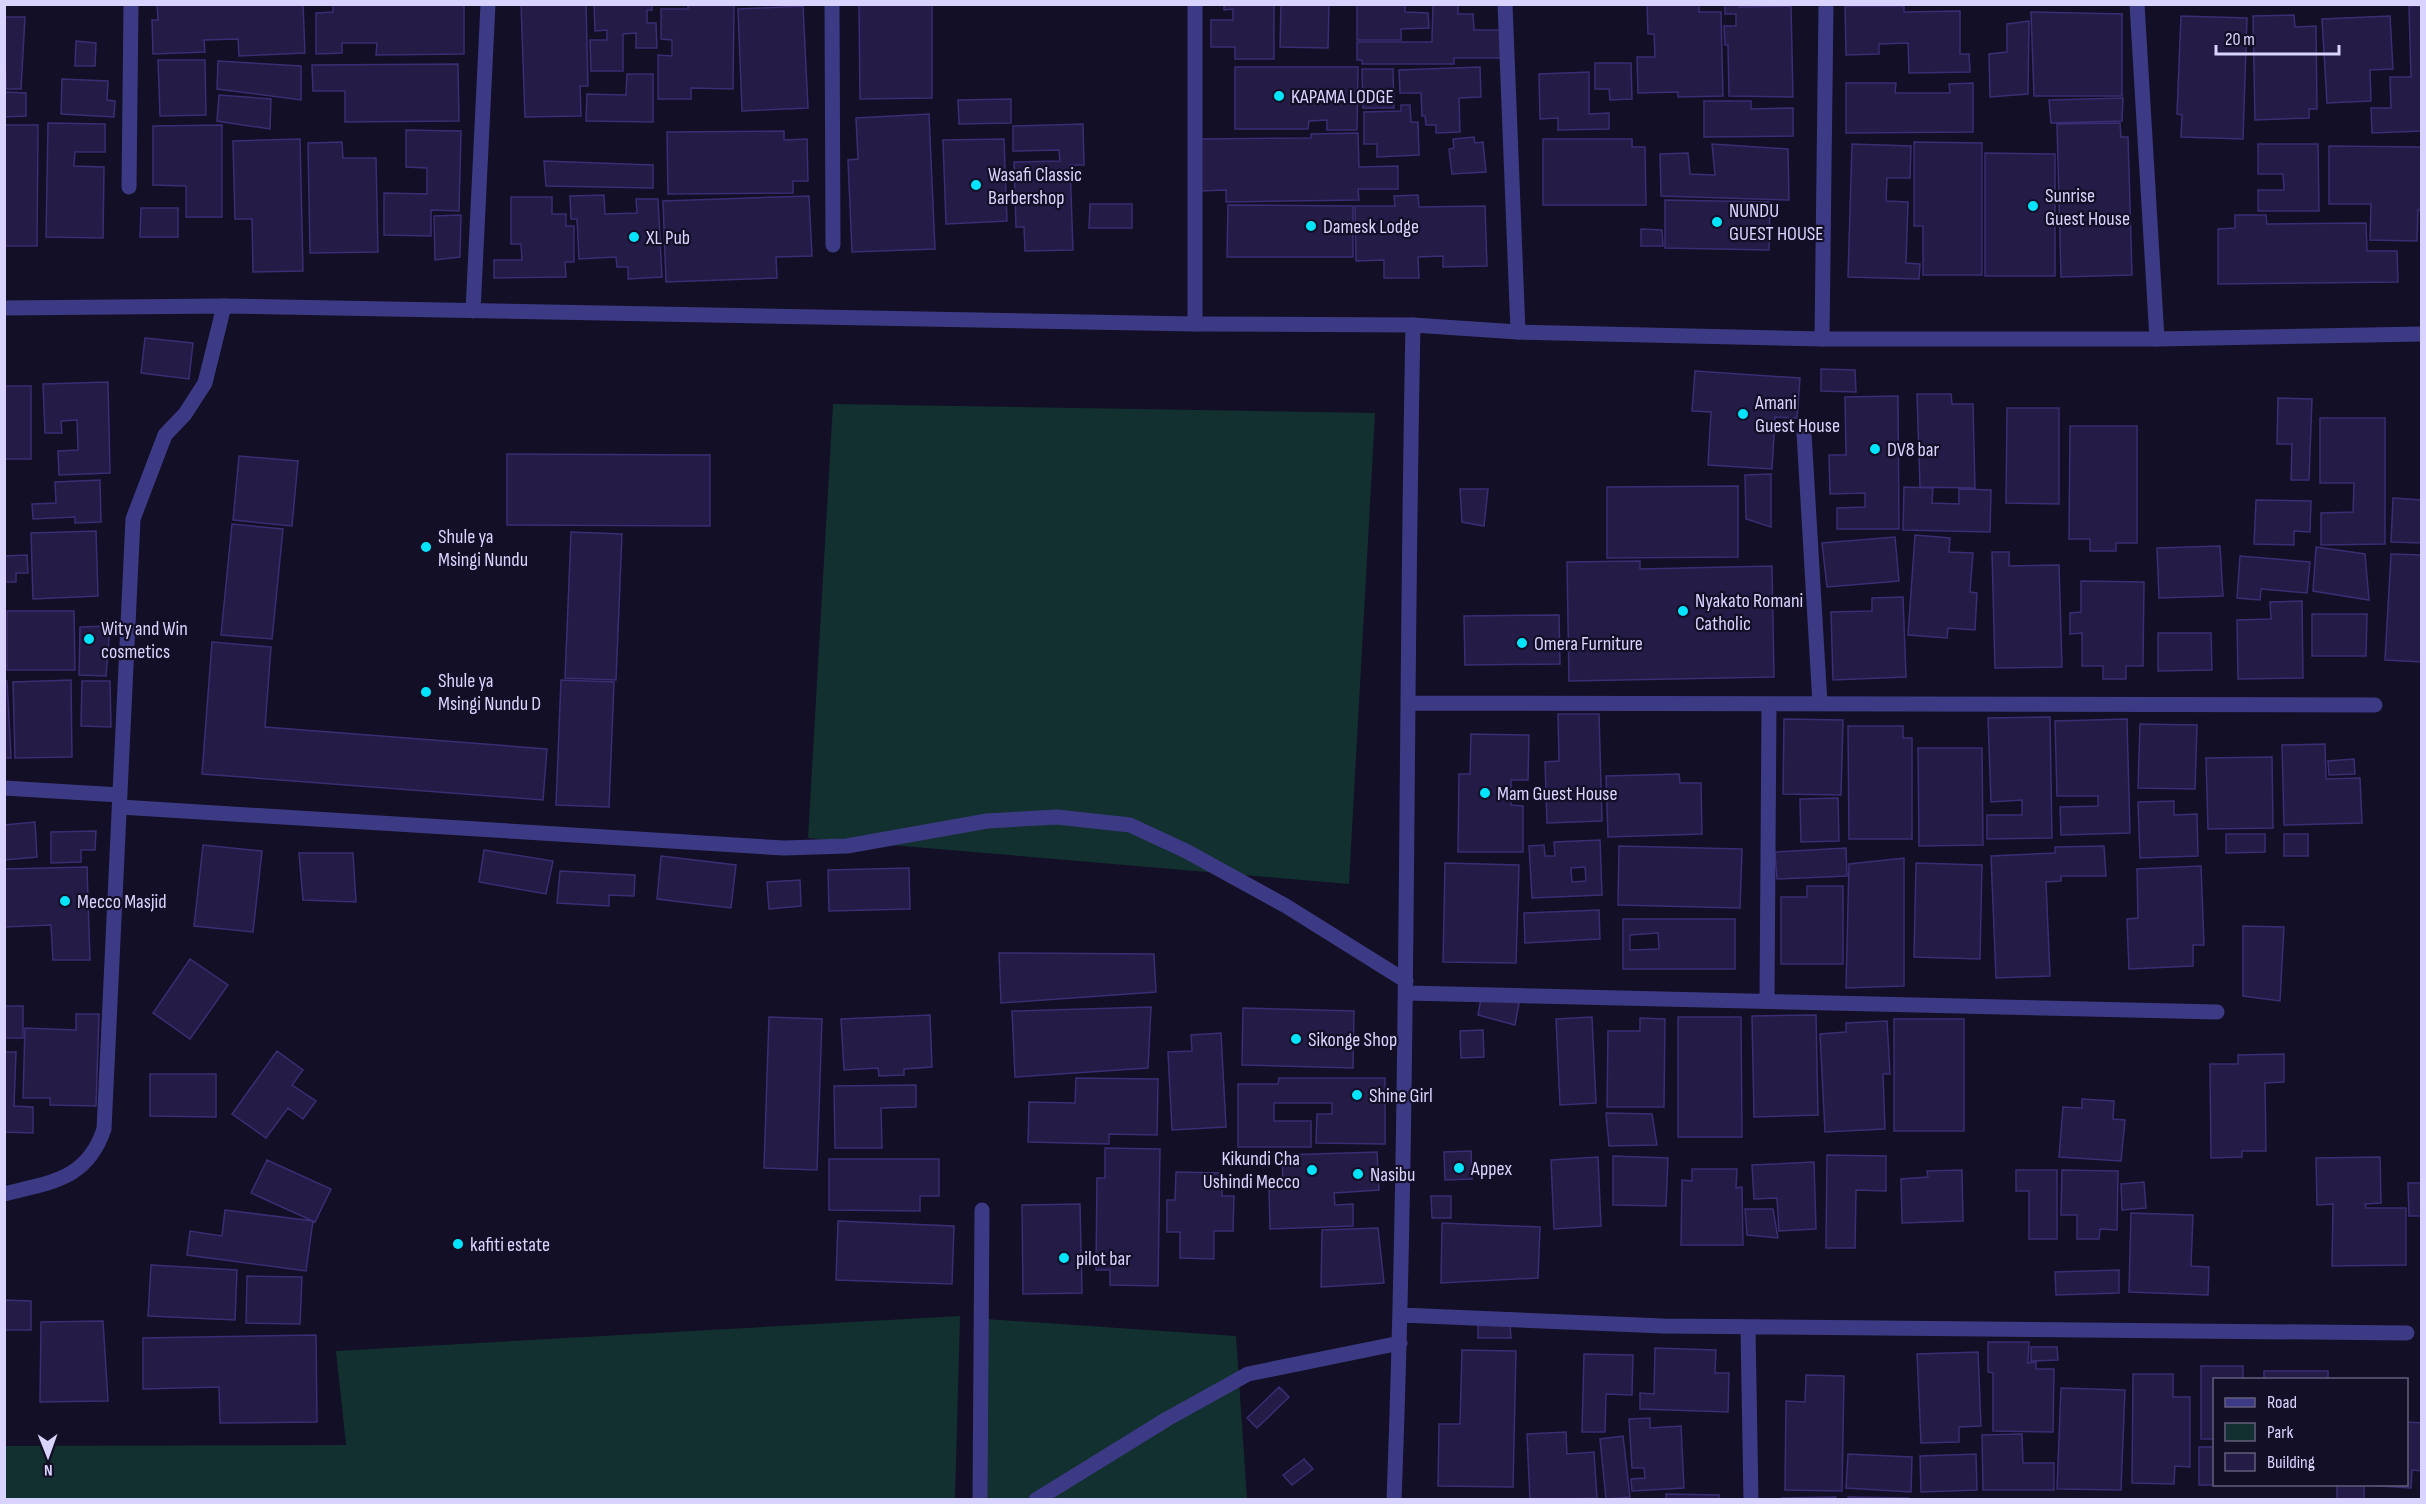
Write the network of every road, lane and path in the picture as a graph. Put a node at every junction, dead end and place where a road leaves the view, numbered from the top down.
1 (130, 4) edge
2 (488, 4) edge
3 (832, 4) edge
4 (1195, 4) edge
5 (1505, 4) edge
6 (1826, 4) edge
7 (2137, 4) edge
8 (129, 186) dead end
9 (833, 245) dead end
10 (224, 306) junction
11 (4, 308) edge
12 (473, 310) junction
13 (1195, 324) junction
14 (1413, 325) junction
15 (1518, 332) junction
16 (2421, 334) edge
17 (1822, 339) junction
18 (2157, 339) junction
19 (1804, 433) dead end
20 (1408, 704) junction
21 (1769, 704) junction
22 (1820, 704) junction
23 (2375, 705) dead end
24 (4, 788) edge
25 (120, 801) junction
26 (1406, 987) junction
27 (1767, 1001) junction
28 (2217, 1012) dead end
29 (4, 1194) edge
30 (982, 1210) dead end
31 (1401, 1315) junction
32 (1748, 1328) junction
33 (2407, 1333) dead end
34 (1400, 1343) junction
35 (980, 1500) edge
36 (1036, 1500) edge
37 (1394, 1500) edge
38 (1751, 1500) edge

1 - 8 street
2 - 12 street
3 - 9 street
4 - 13 street
5 - 15 street
6 - 17 street
7 - 18 street
10 - 11 street
10 - 12 street
10 - 25 street
12 - 13 street
13 - 14 street
14 - 15 street
14 - 20 street
15 - 17 street
16 - 18 street
17 - 18 street
19 - 22 street
20 - 21 street
20 - 26 street
21 - 22 street
21 - 27 street
22 - 23 street
24 - 25 street
25 - 26 street
25 - 29 street
26 - 27 street
26 - 31 street
27 - 28 street
30 - 35 street
31 - 32 street
31 - 34 street
32 - 33 street
32 - 38 street
34 - 36 street
34 - 37 street

